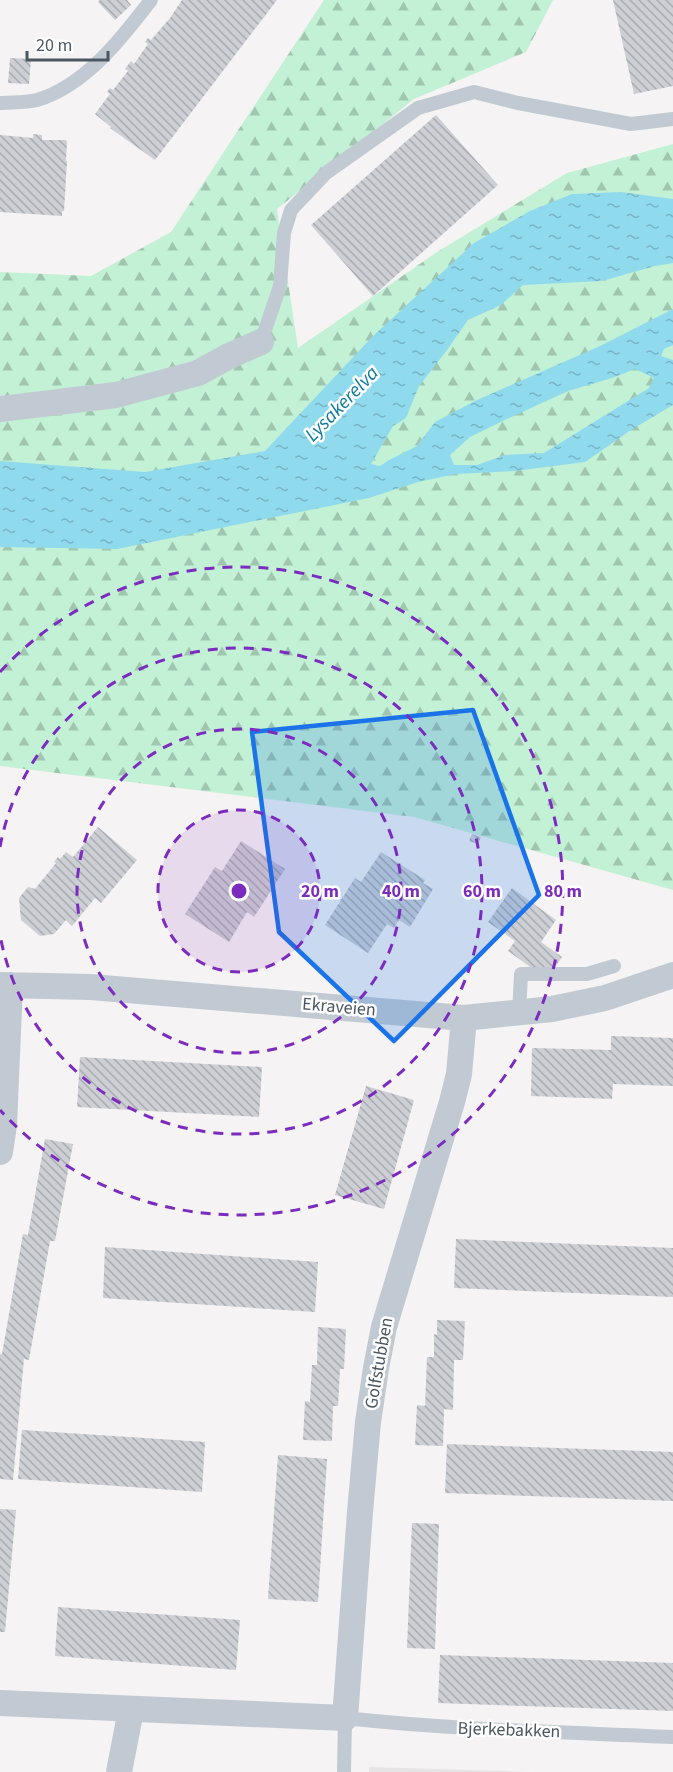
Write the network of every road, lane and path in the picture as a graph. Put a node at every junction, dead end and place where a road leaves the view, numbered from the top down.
1 (151, 0) edge
2 (0, 103) edge
3 (673, 119) edge
4 (261, 342) joint
5 (0, 409) edge
6 (614, 966) dead end
7 (673, 975) edge
8 (5, 985) edge
9 (519, 1013) junction
10 (464, 1018) junction
11 (0, 1152) edge
12 (0, 1704) edge
13 (131, 1710) junction
14 (345, 1718) junction
15 (673, 1737) edge
16 (119, 1772) edge
17 (344, 1772) edge

1 - 2 lane
3 - 4 lane
4 - 5 street
6 - 9 lane
7 - 9 street, Ekraveien
8 - 10 street, Ekraveien
8 - 11 street
9 - 10 street, Ekraveien
10 - 14 street, Golfstubben
12 - 13 street, Bjerkebakken
13 - 14 street, Bjerkebakken
13 - 16 street
14 - 15 lane, Bjerkebakken
14 - 17 lane

